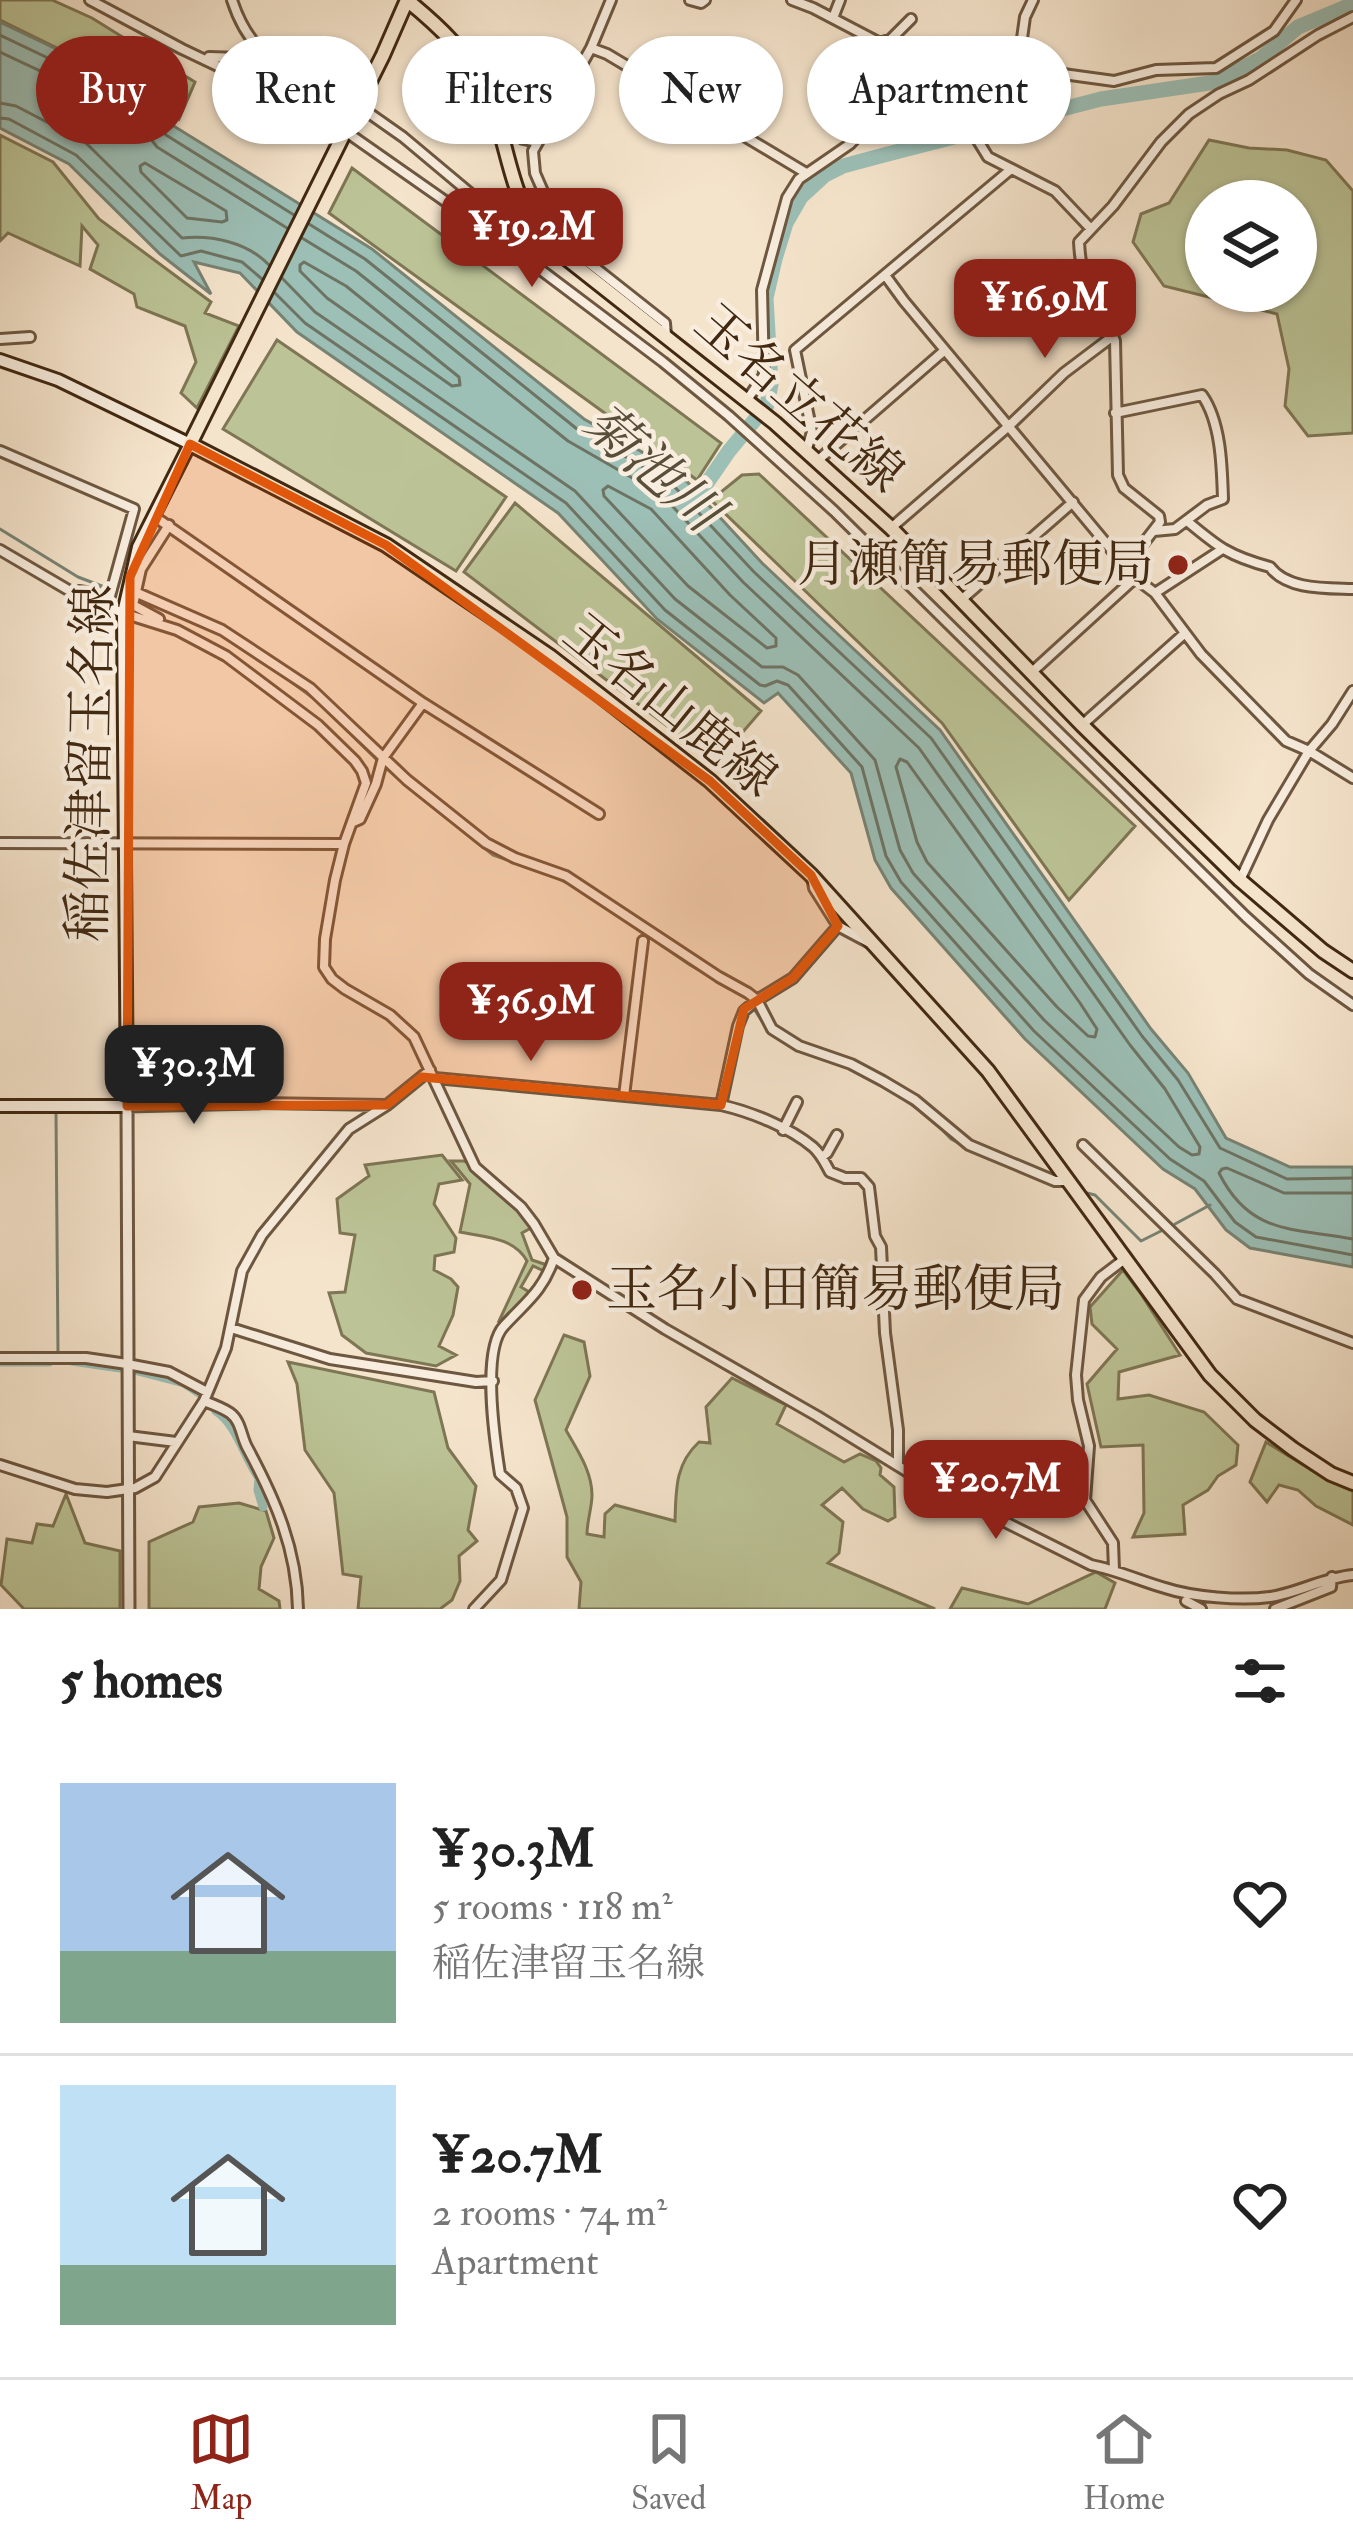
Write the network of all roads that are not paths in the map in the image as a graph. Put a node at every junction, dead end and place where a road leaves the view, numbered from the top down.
1 (90, 0) edge
2 (232, 0) edge
3 (407, 0) edge
4 (611, 0) edge
5 (690, 0) edge
6 (705, 0) edge
7 (792, 0) edge
8 (840, 0) edge
9 (1033, 0) edge
10 (1296, 0) edge
11 (1353, 17) edge
12 (833, 18) junction
13 (911, 19) dead end
14 (247, 36) edge
15 (867, 36) edge
16 (894, 36) edge
17 (1022, 36) edge
18 (595, 38) edge
19 (595, 49) edge
20 (201, 56) junction
21 (212, 56) edge
22 (212, 61) edge
23 (378, 61) edge
24 (1071, 74) edge
25 (378, 119) edge
26 (339, 144) edge
27 (356, 144) edge
28 (537, 144) edge
29 (850, 144) edge
30 (981, 144) edge
31 (1010, 170) junction
32 (806, 173) junction
33 (521, 199) junction
34 (1091, 229) junction
35 (885, 275) junction
36 (667, 335) junction
37 (1113, 336) junction
38 (31, 337) dead end
39 (0, 339) edge
40 (946, 350) junction
41 (0, 360) edge
42 (753, 404) junction
43 (1115, 413) junction
44 (1010, 425) junction
45 (190, 444) junction
46 (0, 452) edge
47 (810, 458) junction
48 (1073, 502) junction
49 (1186, 521) junction
50 (890, 528) junction
51 (1154, 531) junction
52 (0, 550) edge
53 (1221, 550) junction
54 (1136, 578) junction
55 (1353, 589) edge
56 (70, 590) junction
57 (135, 592) junction
58 (1155, 593) junction
59 (961, 600) junction
60 (123, 613) junction
61 (177, 630) junction
62 (1184, 634) junction
63 (1032, 672) junction
64 (1353, 692) edge
65 (423, 703) junction
66 (1082, 725) junction
67 (1309, 751) junction
68 (383, 758) junction
69 (1353, 778) edge
70 (599, 814) dead end
71 (352, 823) junction
72 (0, 843) edge
73 (125, 843) junction
74 (344, 844) junction
75 (811, 875) junction
76 (1240, 880) junction
77 (838, 926) junction
78 (643, 941) dead end
79 (875, 945) junction
80 (1353, 971) edge
81 (752, 1003) junction
82 (1353, 1005) edge
83 (432, 1074) junction
84 (624, 1096) junction
85 (796, 1102) dead end
86 (260, 1103) joint
87 (387, 1105) junction
88 (721, 1105) junction
89 (0, 1106) edge
90 (127, 1106) junction
91 (783, 1130) junction
92 (837, 1135) dead end
93 (1083, 1145) dead end
94 (822, 1157) junction
95 (1074, 1187) junction
96 (1126, 1257) junction
97 (554, 1258) junction
98 (231, 1328) junction
99 (1353, 1343) edge
100 (0, 1358) edge
101 (127, 1364) junction
102 (493, 1381) junction
103 (206, 1397) junction
104 (128, 1436) junction
105 (178, 1442) junction
106 (0, 1465) edge
107 (898, 1465) junction
108 (1353, 1483) edge
109 (129, 1489) junction
110 (1114, 1570) junction
111 (1353, 1575) edge
112 (1332, 1577) junction
113 (1186, 1601) edge
114 (129, 1609) edge
115 (298, 1609) edge
116 (475, 1609) edge
117 (1201, 1609) edge
118 (1275, 1609) edge

1 - 20 street
2 - 14 street
3 - 23 main road
3 - 33 main road, 玉名立花線
4 - 18 street
5 - 6 street
7 - 12 street
8 - 12 street
9 - 17 street
10 - 24 street
11 - 34 street
12 - 15 street
13 - 16 street
19 - 32 street
20 - 21 street
20 - 22 street
25 - 33 street
26 - 45 main road
27 - 82 street
28 - 36 street
29 - 32 street
30 - 31 street
31 - 34 street
31 - 35 street
32 - 42 street
33 - 36 main road, 玉名立花線
34 - 37 street
35 - 40 street
35 - 47 street
36 - 42 main road, 玉名立花線
37 - 43 street
37 - 44 street
38 - 39 street
40 - 44 street
40 - 47 street
41 - 45 main road
42 - 47 main road, 玉名立花線
43 - 49 street
43 - 51 street
44 - 48 street
44 - 50 street
45 - 60 main road, 稲佐津留玉名線
45 - 75 main road, 玉名山鹿線
46 - 56 street
47 - 50 main road, 玉名立花線
48 - 54 street
48 - 59 street
49 - 51 street
49 - 53 street
50 - 59 main road, 玉名立花線
51 - 54 street
52 - 56 street
53 - 55 street
53 - 58 street
54 - 58 street
54 - 63 street
56 - 60 street
57 - 61 street
57 - 65 street
57 - 68 street
58 - 62 street
59 - 63 main road, 玉名立花線
60 - 61 street
60 - 73 main road, 稲佐津留玉名線
61 - 71 street
62 - 66 street
62 - 67 street
63 - 66 main road, 玉名立花線
64 - 67 street
65 - 68 street
65 - 70 street
66 - 76 main road, 玉名立花線
67 - 69 street
67 - 76 street
68 - 71 street
68 - 81 street
71 - 74 street
72 - 73 street
73 - 74 street
73 - 90 main road, 稲佐津留玉名線
74 - 83 street
75 - 77 street
75 - 79 main road, 玉名山鹿線
76 - 80 main road, 玉名立花線
77 - 79 street
77 - 81 street
78 - 84 street
79 - 95 main road, 玉名山鹿線
81 - 88 street
81 - 95 street
83 - 84 street
83 - 87 street
83 - 97 street
84 - 88 street
85 - 91 street
86 - 87 street
86 - 90 street
87 - 98 street
88 - 91 street
89 - 90 main road
90 - 101 street
91 - 94 street
92 - 94 street
93 - 99 street
94 - 107 street
95 - 96 main road, 玉名山鹿線
96 - 108 main road, 玉名山鹿線
96 - 110 street
97 - 102 street
97 - 107 street
98 - 102 street
98 - 103 street
100 - 101 street
101 - 103 street
101 - 104 street
102 - 116 street
103 - 105 street
103 - 115 street
104 - 105 street
104 - 109 street
105 - 109 street
106 - 109 street
107 - 110 street
109 - 114 street
110 - 113 street
111 - 112 street
112 - 113 street
112 - 118 street
113 - 117 street

